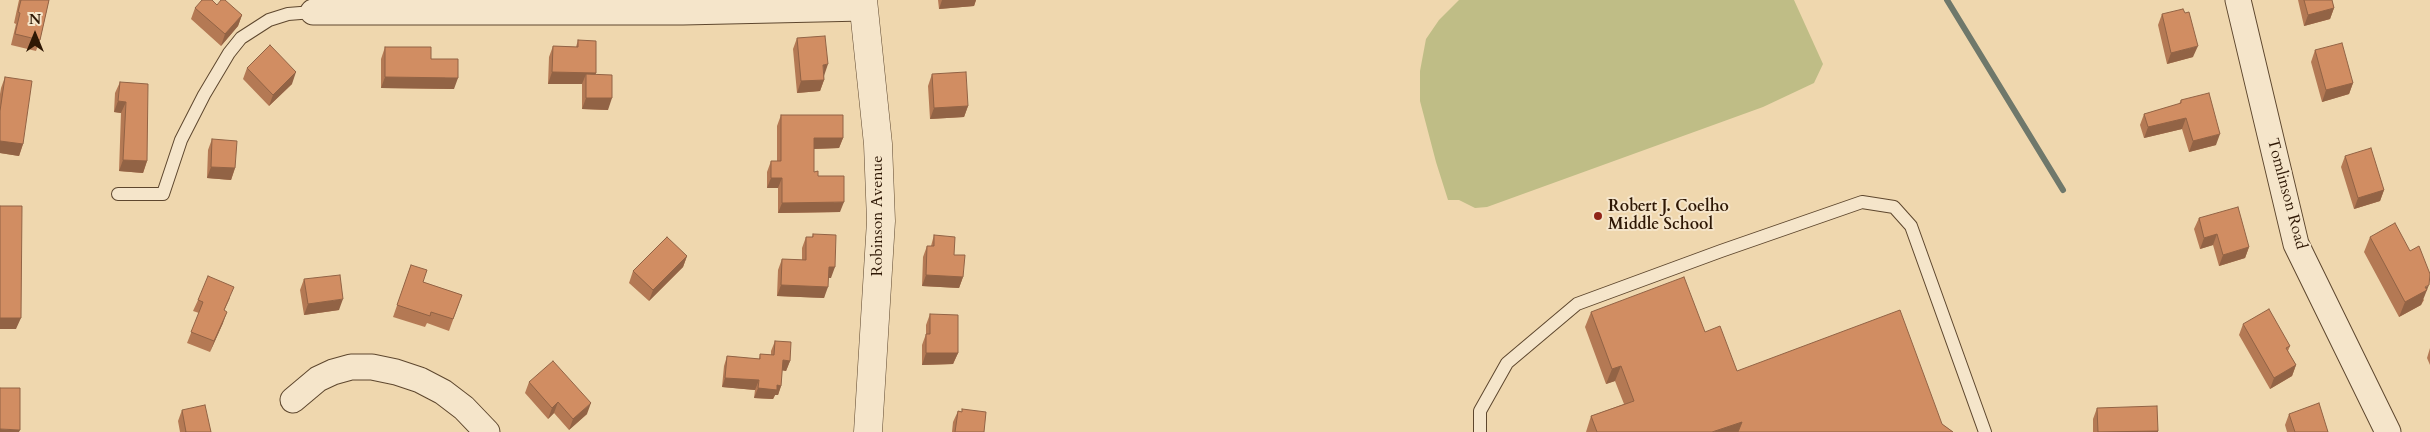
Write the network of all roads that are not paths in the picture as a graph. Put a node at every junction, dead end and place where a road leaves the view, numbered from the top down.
1 (2238, 0) edge
2 (863, 4) edge
3 (314, 12) joint
4 (118, 194) dead end
5 (294, 400) dead end
6 (487, 432) edge
7 (868, 432) edge
8 (1480, 432) edge
9 (1985, 432) edge
10 (2388, 432) edge

1 - 10 street, Tomlinson Road
2 - 3 street
2 - 7 street, Robinson Avenue
3 - 4 lane
5 - 6 street
8 - 9 lane

